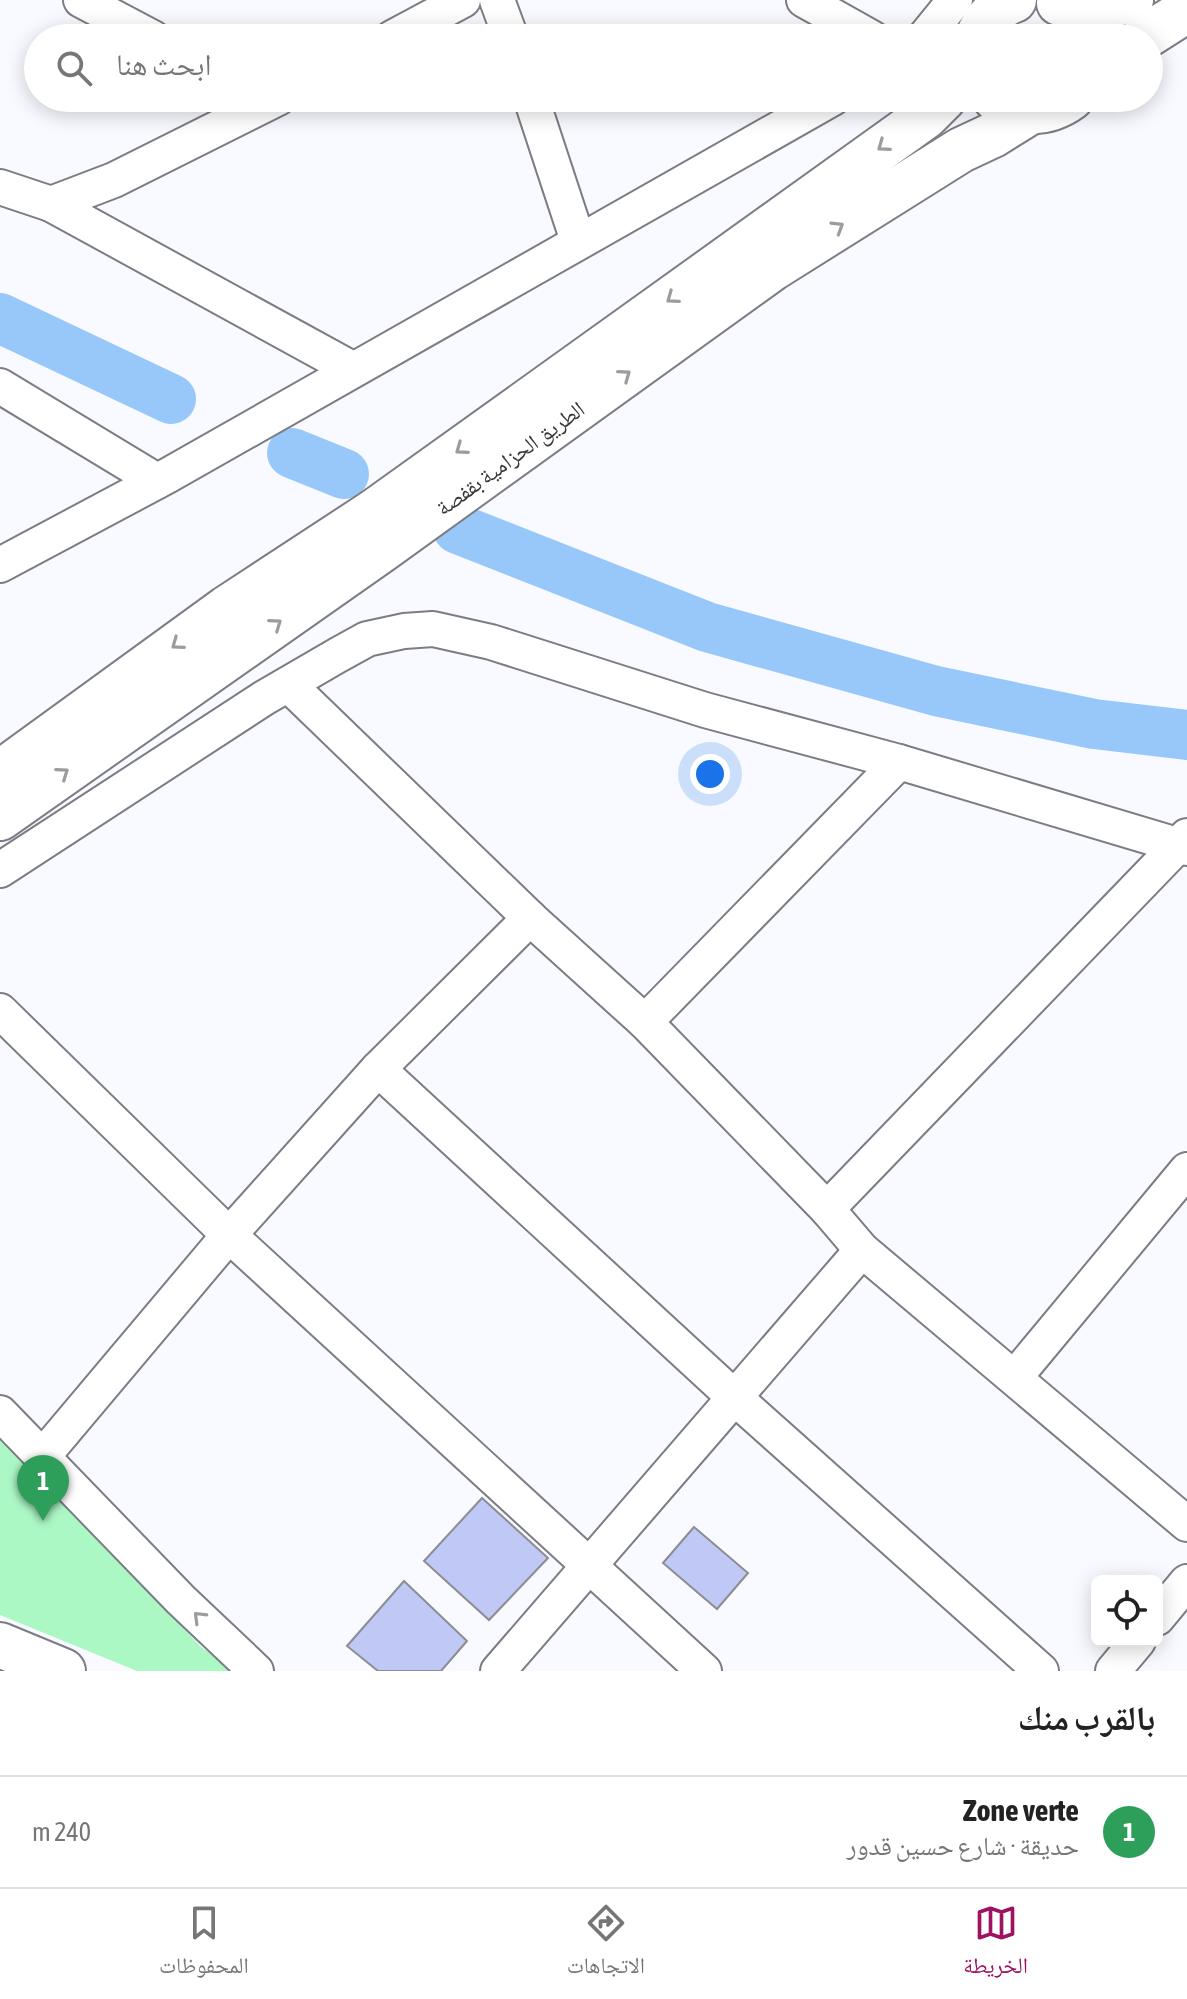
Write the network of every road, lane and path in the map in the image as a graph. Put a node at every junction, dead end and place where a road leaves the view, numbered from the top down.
1 (81, 0) edge
2 (463, 0) edge
3 (497, 0) edge
4 (804, 0) edge
5 (1131, 0) edge
6 (1055, 1) edge
7 (988, 9) edge
8 (1187, 10) edge
9 (126, 24) edge
10 (418, 24) edge
11 (506, 24) edge
12 (847, 24) edge
13 (955, 24) edge
14 (1082, 24) edge
15 (1163, 25) edge
16 (247, 112) edge
17 (536, 112) edge
18 (808, 112) edge
19 (930, 112) edge
20 (1010, 112) edge
21 (0, 187) edge
22 (51, 204) junction
23 (578, 241) junction
24 (352, 369) junction
25 (0, 386) edge
26 (157, 481) junction
27 (0, 565) edge
28 (289, 685) junction
29 (899, 762) junction
30 (0, 773) edge
31 (0, 818) edge
32 (1184, 843) edge
33 (0, 870) edge
34 (530, 918) junction
35 (0, 1011) edge
36 (645, 1022) junction
37 (378, 1069) junction
38 (1187, 1170) edge
39 (827, 1209) junction
40 (229, 1235) junction
41 (862, 1250) junction
42 (1015, 1377) junction
43 (734, 1397) junction
44 (0, 1413) edge
45 (43, 1456) junction
46 (1187, 1524) edge
47 (589, 1564) junction
48 (1187, 1582) edge
49 (1163, 1611) edge
50 (0, 1645) edge
51 (1133, 1647) edge
52 (63, 1671) edge
53 (256, 1671) edge
54 (498, 1671) edge
55 (704, 1671) edge
56 (1041, 1671) edge
57 (1113, 1671) edge

1 - 9 street
2 - 10 street
3 - 11 street
4 - 12 street
5 - 6 main road
6 - 14 main road
7 - 13 street
8 - 15 main road
16 - 22 street
17 - 23 street
18 - 23 street
19 -> 30 main road, الطريق الحزامية بقفصة
31 -> 20 main road, الطريق الحزامية بقفصة
21 - 22 street
22 - 24 street
23 - 24 street
24 - 26 street
25 - 26 street
26 - 27 street
28 - 29 street
28 - 33 street
28 - 34 street
29 - 32 street
29 - 36 street
32 - 39 street
34 - 36 street
34 - 37 street
35 - 40 street
36 - 39 street
37 - 40 street
37 - 43 street
38 - 42 street
39 - 41 street
40 - 45 street
40 - 47 street
41 - 42 street
41 - 43 street
42 - 46 street
43 - 47 street
43 - 56 street
44 - 45 street
53 -> 45 street
47 - 54 street
47 - 55 street
48 - 49 street
50 - 52 main road
51 - 57 street

